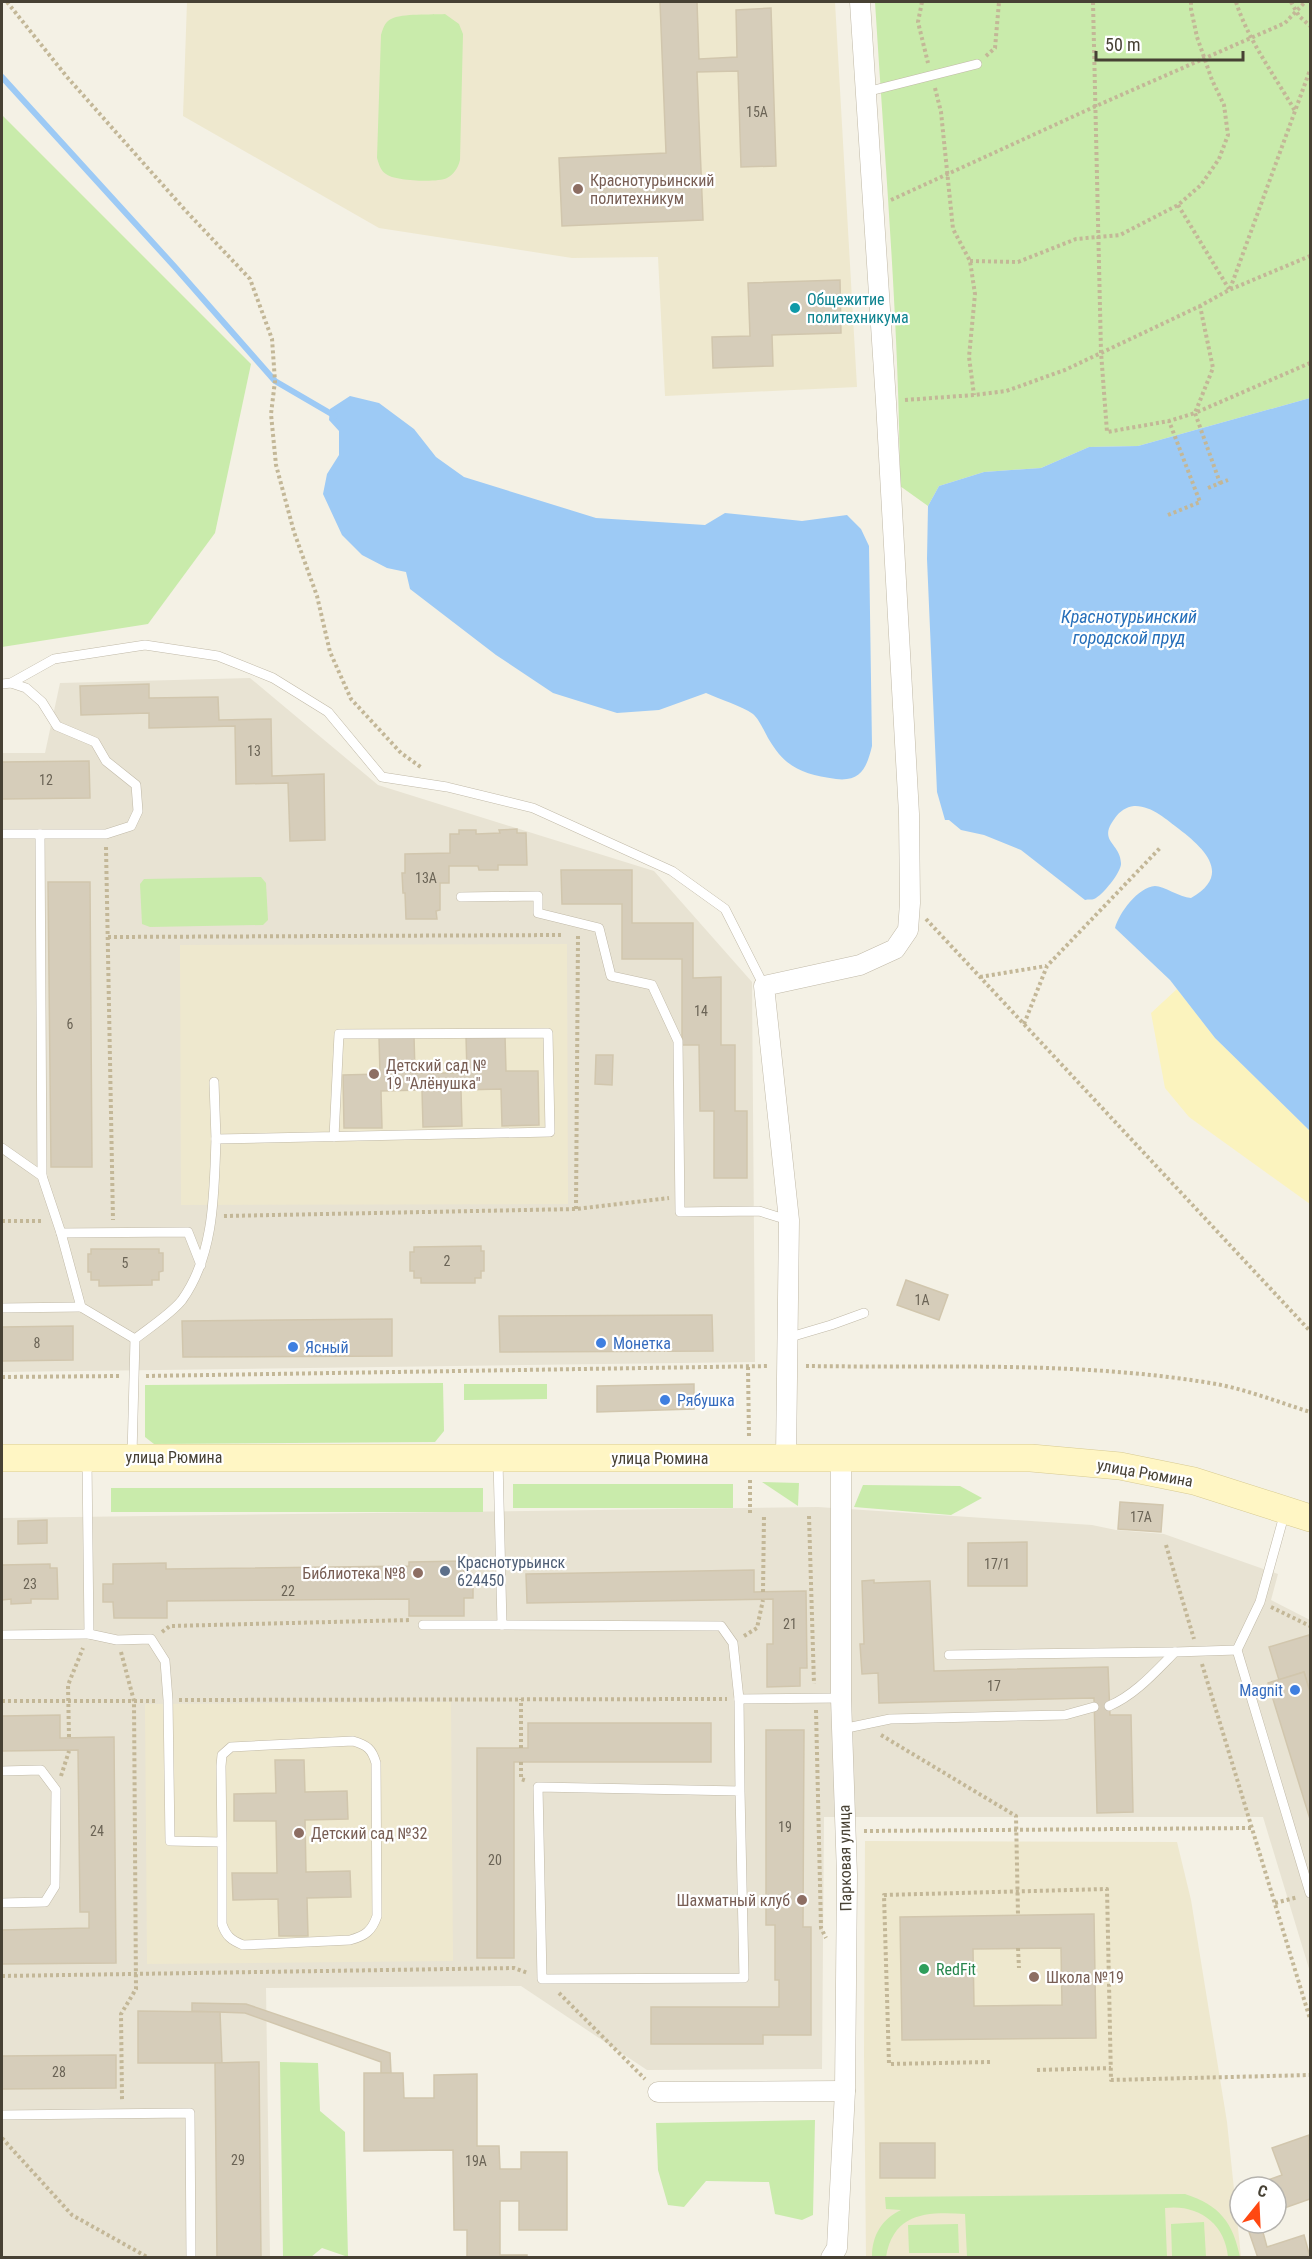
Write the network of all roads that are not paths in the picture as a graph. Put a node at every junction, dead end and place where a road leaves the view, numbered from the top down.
1 (860, 2) edge
2 (977, 64) road end
3 (866, 93) junction
4 (6, 684) edge
5 (2, 834) edge
6 (40, 834) junction
7 (461, 897) dead end
8 (764, 986) junction
9 (214, 1082) dead end
10 (334, 1137) junction
11 (216, 1139) junction
12 (2, 1148) edge
13 (42, 1176) junction
14 (789, 1220) junction
15 (61, 1233) junction
16 (201, 1265) junction
17 (81, 1307) junction
18 (2, 1308) edge
19 (864, 1313) dead end
20 (787, 1338) junction
21 (135, 1339) junction
22 (87, 1457) junction
23 (132, 1457) junction
24 (786, 1457) junction
25 (2, 1458) edge
26 (497, 1458) junction
27 (841, 1458) junction
28 (1298, 1514) edge
29 (423, 1624) road end
30 (502, 1625) junction
31 (89, 1634) junction
32 (2, 1635) edge
33 (1237, 1650) junction
34 (1175, 1652) junction
35 (950, 1656) dead end
36 (841, 1698) junction
37 (739, 1699) junction
38 (1109, 1706) dead end
39 (1094, 1707) dead end
40 (842, 1729) junction
41 (2, 1771) edge
42 (740, 1791) junction
43 (222, 1842) junction
44 (1310, 1893) edge
45 (2, 1903) edge
46 (845, 2091) junction
47 (658, 2092) road end
48 (2, 2115) edge
49 (191, 2258) edge
50 (831, 2258) edge

1 - 3 street
2 - 3 lane
3 - 8 street
4 - 6 lane
4 - 8 lane
5 - 6 lane
6 - 13 lane
7 - 14 lane
8 - 14 street
9 - 11 lane
10 - 10 lane
10 - 11 lane
11 - 16 lane
12 - 13 lane
13 - 15 lane
14 - 20 street
15 - 16 lane
15 - 17 lane
16 - 21 lane
17 - 18 lane
17 - 21 lane
19 - 20 lane
20 - 24 street
21 - 23 lane
22 - 23 main road, улица Рюмина
22 - 25 main road, улица Рюмина
22 - 31 lane
23 - 26 main road, улица Рюмина
24 - 26 main road, улица Рюмина
24 - 27 main road, улица Рюмина
26 - 30 lane
27 - 28 main road, улица Рюмина
27 - 36 street, Парковая улица
28 - 33 lane
29 - 30 lane
30 - 37 lane
31 - 32 lane
31 - 43 lane
33 - 34 lane
33 - 44 lane
34 - 35 lane
34 - 38 lane
36 - 37 lane
36 - 40 street, Парковая улица
37 - 42 lane
39 - 40 lane
40 - 46 street, Парковая улица
41 - 45 lane
42 - 42 lane
43 - 43 lane
46 - 47 street
46 - 50 street, Парковая улица
48 - 49 lane

